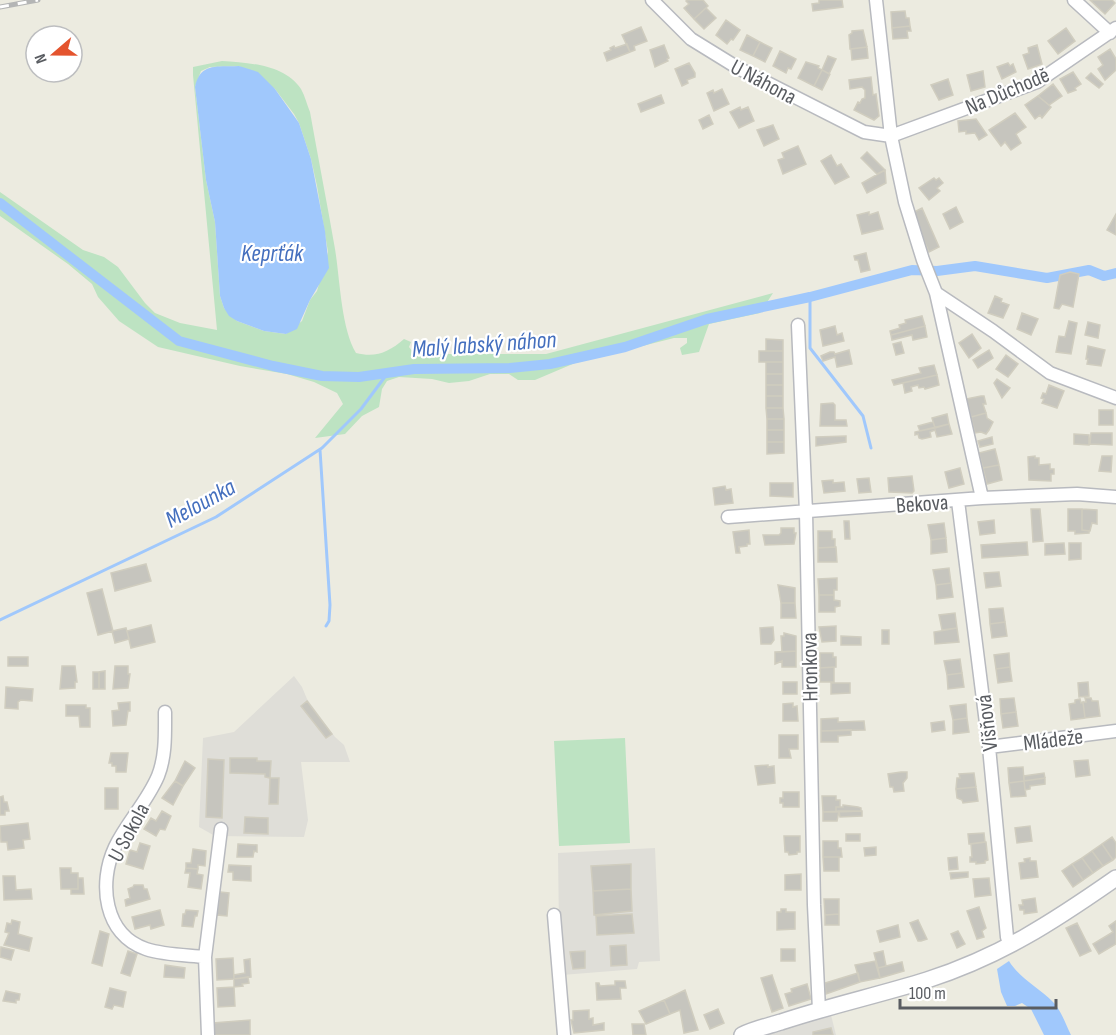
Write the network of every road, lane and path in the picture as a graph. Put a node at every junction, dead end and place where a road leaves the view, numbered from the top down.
1 (652, 0) edge
2 (876, 0) edge
3 (1074, 0) edge
4 (1113, 31) edge
5 (891, 136) junction
6 (936, 293) junction
7 (798, 325) dead end
8 (1116, 398) edge
9 (1116, 497) edge
10 (982, 498) junction
11 (958, 501) junction
12 (806, 512) junction
13 (728, 516) dead end
14 (165, 712) dead end
15 (1116, 731) edge
16 (989, 747) junction
17 (221, 829) dead end
18 (1116, 878) edge
19 (554, 915) dead end
20 (1010, 946) junction
21 (205, 957) junction
22 (819, 1010) junction
23 (208, 1035) edge
24 (564, 1035) edge
25 (742, 1035) edge

1 - 5 street, U Náhona
2 - 5 street
3 - 4 street
4 - 5 street, Na Důchodě
5 - 6 street
6 - 8 street
6 - 10 street
7 - 12 street, Hronkova
9 - 10 street, Bekova
10 - 11 street, Bekova
11 - 12 street, Bekova
11 - 16 street, Višňová
12 - 13 street, Bekova
12 - 22 street, Hronkova
14 - 21 street, U Sokola
15 - 16 street, Mládeže
16 - 20 street, Višňová
17 - 21 street
18 - 20 street
19 - 24 street
20 - 22 street
21 - 23 street
22 - 25 street

